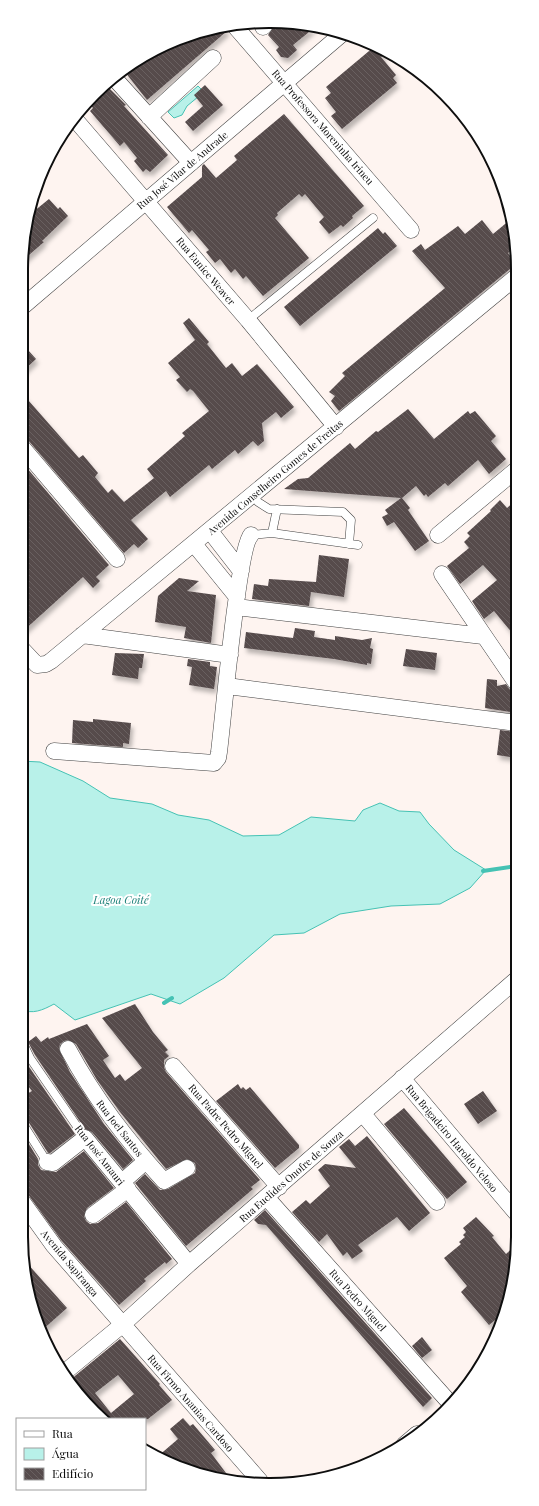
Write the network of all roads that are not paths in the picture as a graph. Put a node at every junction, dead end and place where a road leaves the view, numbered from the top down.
1 (238, 30) edge
2 (337, 38) edge
3 (214, 58) dead end
4 (118, 82) edge
5 (285, 83) junction
6 (149, 116) junction
7 (78, 122) edge
8 (191, 163) junction
9 (146, 201) junction
10 (373, 218) dead end
11 (411, 230) dead end
12 (511, 281) edge
13 (28, 302) edge
14 (248, 320) junction
15 (336, 427) junction
16 (28, 454) edge
17 (511, 474) edge
18 (252, 496) junction
19 (277, 509) junction
20 (210, 531) junction
21 (272, 533) junction
22 (251, 535) joint
23 (438, 535) dead end
24 (194, 544) junction
25 (349, 544) junction
26 (358, 545) dead end
27 (118, 559) dead end
28 (241, 571) junction
29 (442, 574) dead end
30 (236, 602) junction
31 (82, 635) junction
32 (483, 636) junction
33 (230, 655) junction
34 (28, 656) edge
35 (511, 676) edge
36 (227, 686) junction
37 (511, 722) edge
38 (54, 750) dead end
39 (511, 984) edge
40 (68, 1049) dead end
41 (28, 1054) edge
42 (172, 1066) dead end
43 (402, 1078) junction
44 (363, 1114) junction
45 (28, 1132) edge
46 (85, 1138) junction
47 (146, 1161) junction
48 (47, 1162) joint
49 (187, 1168) dead end
50 (125, 1185) junction
51 (279, 1186) junction
52 (266, 1198) junction
53 (437, 1202) dead end
54 (511, 1207) edge
55 (28, 1210) edge
56 (93, 1215) dead end
57 (189, 1264) junction
58 (122, 1325) junction
59 (68, 1369) edge
60 (447, 1400) edge
61 (257, 1477) edge

1 - 5 street, Rua Professora Moreninha Irineu
2 - 5 street, Rua José Vilar de Andrade
3 - 6 street
4 - 6 street
5 - 8 street, Rua José Vilar de Andrade
5 - 11 street, Rua Professora Moreninha Irineu
6 - 8 street
7 - 9 street, Rua Eunice Weaver
8 - 9 street, Rua José Vilar de Andrade
9 - 13 street, Rua José Vilar de Andrade
9 - 14 street, Rua Eunice Weaver
10 - 14 lane
12 - 15 street, Avenida Conselheiro Gomes de Freitas
14 - 15 street, Rua Eunice Weaver
15 - 18 street, Avenida Conselheiro Gomes de Freitas
16 - 27 street
17 - 23 street
18 - 19 lane
18 - 20 street, Avenida Conselheiro Gomes de Freitas
19 - 21 lane
19 - 25 lane
20 - 24 street, Avenida Conselheiro Gomes de Freitas
20 - 28 street
21 - 22 lane
21 - 25 lane
22 - 28 street
24 - 30 street
24 - 31 street, Avenida Conselheiro Gomes de Freitas
25 - 26 lane
28 - 30 street
29 - 32 street
30 - 32 street
30 - 33 street
31 - 33 street
31 - 34 street, Avenida Conselheiro Gomes de Freitas
32 - 35 street
33 - 36 street
36 - 37 street
36 - 38 street
39 - 43 street, Rua Euclides Onofre de Souza
40 - 47 street, Rua Joel Santos
41 - 46 lane, Rua José Amauri
42 - 51 street, Rua Padre Pedro Miguel
43 - 44 street, Rua Euclides Onofre de Souza
43 - 54 street, Rua Brigadeiro Haroldo Veloso
44 - 51 street, Rua Euclides Onofre de Souza
44 - 53 street
45 - 48 lane
46 - 48 street
46 - 50 street, Rua José Amauri
47 - 49 street, Rua Joel Santos
47 - 50 street
50 - 56 street
50 - 57 street, Rua José Amauri
51 - 52 street, Rua Euclides Onofre de Souza
52 - 57 street, Rua Euclides Onofre de Souza
52 - 60 street, Rua Pedro Miguel
55 - 58 street, Avenida Sapiranga
57 - 58 street, Rua Euclides Onofre de Souza
58 - 59 street, Rua Euclides Onofre de Souza
58 - 61 street, Rua Firmo Ananias Cardoso

